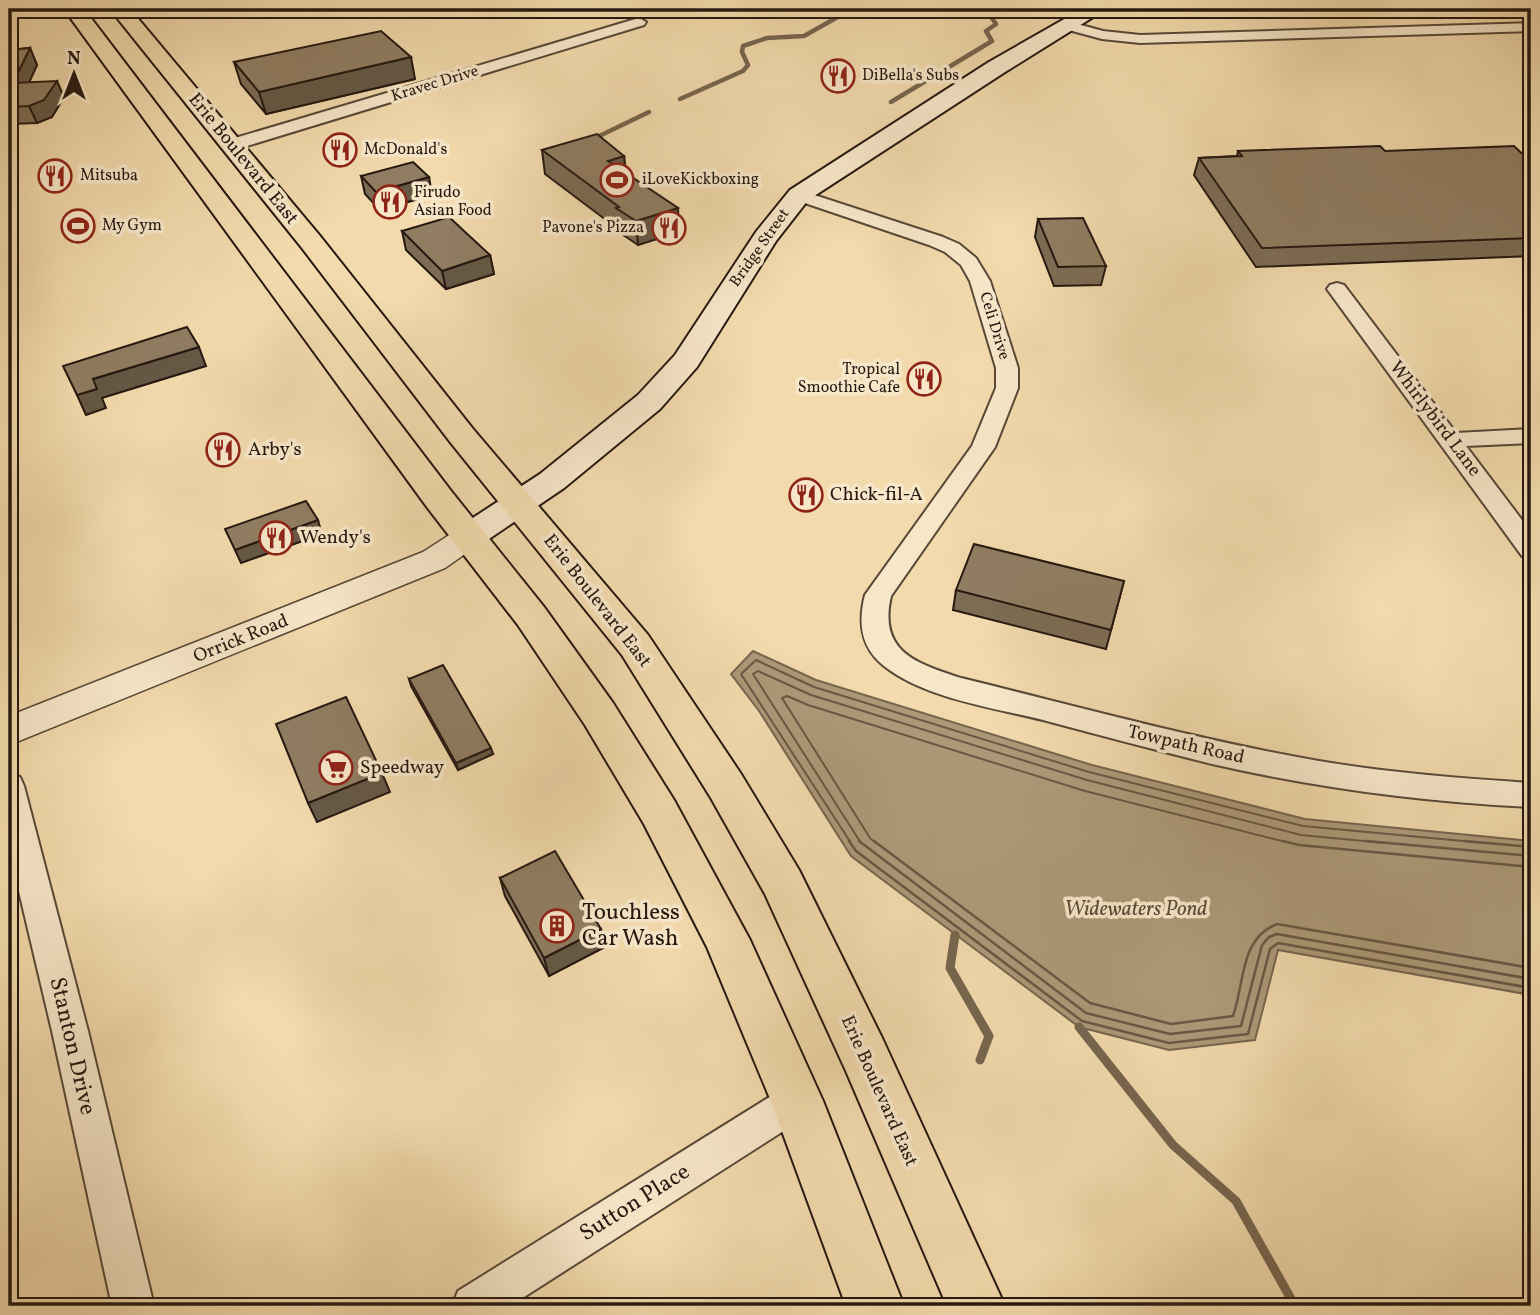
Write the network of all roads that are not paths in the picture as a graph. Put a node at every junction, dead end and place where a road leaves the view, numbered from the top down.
1 (74, 9) edge
2 (120, 9) edge
3 (1096, 9) edge
4 (639, 22) dead end
5 (1070, 26) junction
6 (1531, 27) edge
7 (231, 145) junction
8 (799, 195) junction
9 (1337, 289) dead end
10 (1531, 436) edge
11 (1451, 440) junction
12 (520, 503) junction
13 (468, 537) junction
14 (1531, 550) edge
15 (872, 623) joint
16 (9, 731) edge
17 (9, 786) edge
18 (1531, 794) edge
19 (797, 1101) junction
20 (133, 1306) edge
21 (473, 1306) edge
22 (875, 1306) edge
23 (976, 1306) edge

1 - 13 main road
2 - 7 main road, Erie Boulevard East
3 - 5 main road, Bridge Street
4 - 7 street, Kravec Drive
5 - 6 street
5 - 8 main road, Bridge Street
7 - 12 main road, Erie Boulevard East
8 - 12 main road, Bridge Street
8 - 15 street, Celi Drive
9 - 11 street, Whirlybird Lane
10 - 11 street
11 - 14 street, Whirlybird Lane
12 - 13 main road, Bridge Street
12 - 23 main road, Erie Boulevard East
13 - 16 street, Orrick Road
13 - 19 main road
15 - 18 street, Towpath Road
17 - 20 street, Stanton Drive
19 - 21 street, Sutton Place
19 - 22 main road

